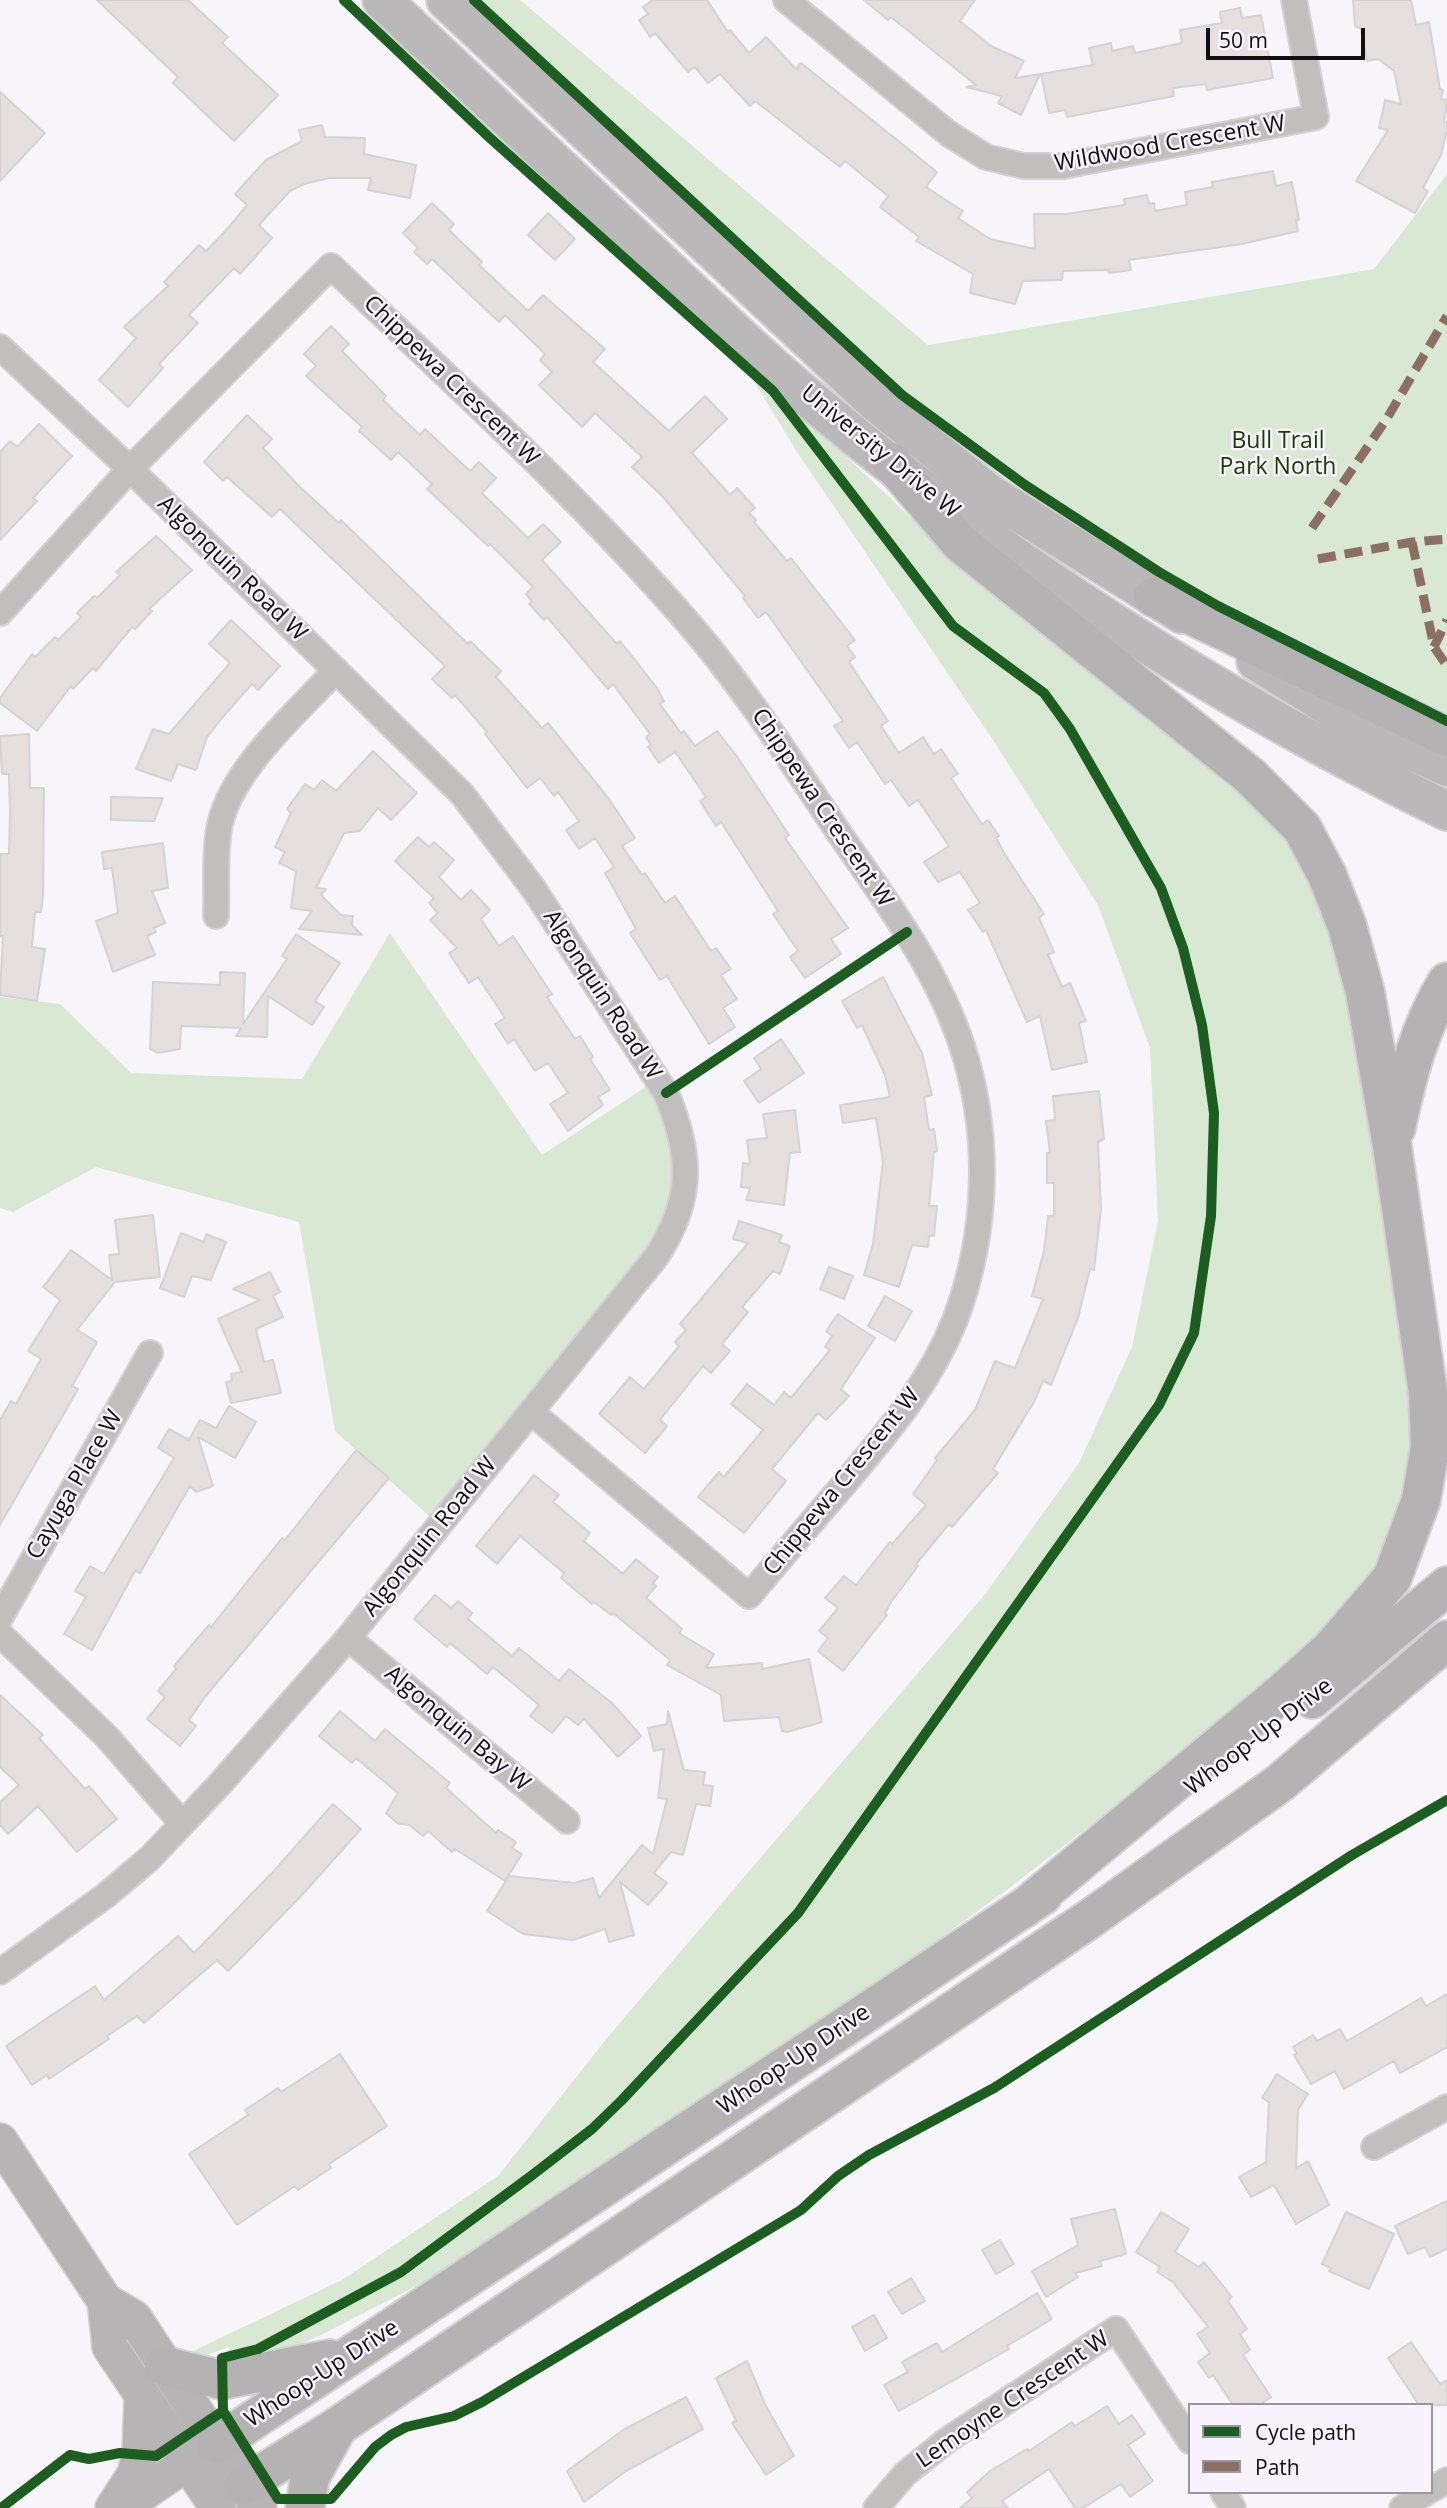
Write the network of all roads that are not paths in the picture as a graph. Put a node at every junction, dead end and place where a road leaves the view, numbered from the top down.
1 (382, 0) edge
2 (446, 0) edge
3 (786, 0) edge
4 (1294, 0) edge
5 (0, 347) edge
6 (891, 462) junction
7 (130, 469) junction
8 (1153, 597) junction
9 (0, 614) edge
10 (336, 670) junction
11 (1447, 737) edge
12 (1447, 767) edge
13 (1447, 811) edge
14 (216, 916) dead end
15 (1447, 982) edge
16 (1392, 1146) junction
17 (150, 1353) dead end
18 (531, 1412) junction
19 (1447, 1586) edge
20 (0, 1618) edge
21 (0, 1634) edge
22 (348, 1638) junction
23 (1447, 1640) edge
24 (1447, 1669) edge
25 (1280, 1783) junction
26 (567, 1821) dead end
27 (181, 1822) junction
28 (1023, 1909) junction
29 (0, 1972) edge
30 (1447, 2107) edge
31 (0, 2141) edge
32 (1374, 2147) dead end
33 (352, 2354) junction
34 (153, 2381) junction
35 (337, 2427) junction
36 (1188, 2438) edge
37 (218, 2488) edge
38 (1424, 2494) edge
39 (113, 2508) edge
40 (121, 2508) edge
41 (163, 2508) edge
42 (305, 2508) edge
43 (876, 2508) edge
44 (1402, 2508) edge

1 - 6 main road, University Drive W
2 - 8 main road, University Drive W
3 - 4 street, Wildwood Crescent W
5 - 7 street, Algonquin Road W
6 - 13 main road, University Drive W
6 - 16 highway
7 - 9 street
7 - 10 street, Algonquin Road W
7 - 18 street, Chippewa Crescent W
8 - 11 highway
8 - 12 main road, University Drive W
10 - 14 street
10 - 18 street, Algonquin Road W
15 - 16 highway
16 - 28 highway
17 - 20 street, Cayuga Place W
18 - 22 street, Algonquin Road W
19 - 28 highway, Whoop-Up Drive
21 - 27 street
22 - 26 street, Algonquin Bay W
22 - 27 street, Algonquin Road W
23 - 25 highway, Whoop-Up Drive
24 - 25 highway
25 - 35 highway, Whoop-Up Drive
27 - 29 street, Algonquin Road W
28 - 33 highway, Whoop-Up Drive
30 - 32 street
31 - 34 street
33 - 34 highway
33 - 37 highway, Whoop-Up Drive
34 - 37 street
34 - 39 street
35 - 37 highway, Whoop-Up Drive
35 - 42 highway
36 - 43 street, Lemoyne Crescent W
37 - 40 street, Whoop-Up Drive
37 - 41 street
38 - 44 street

